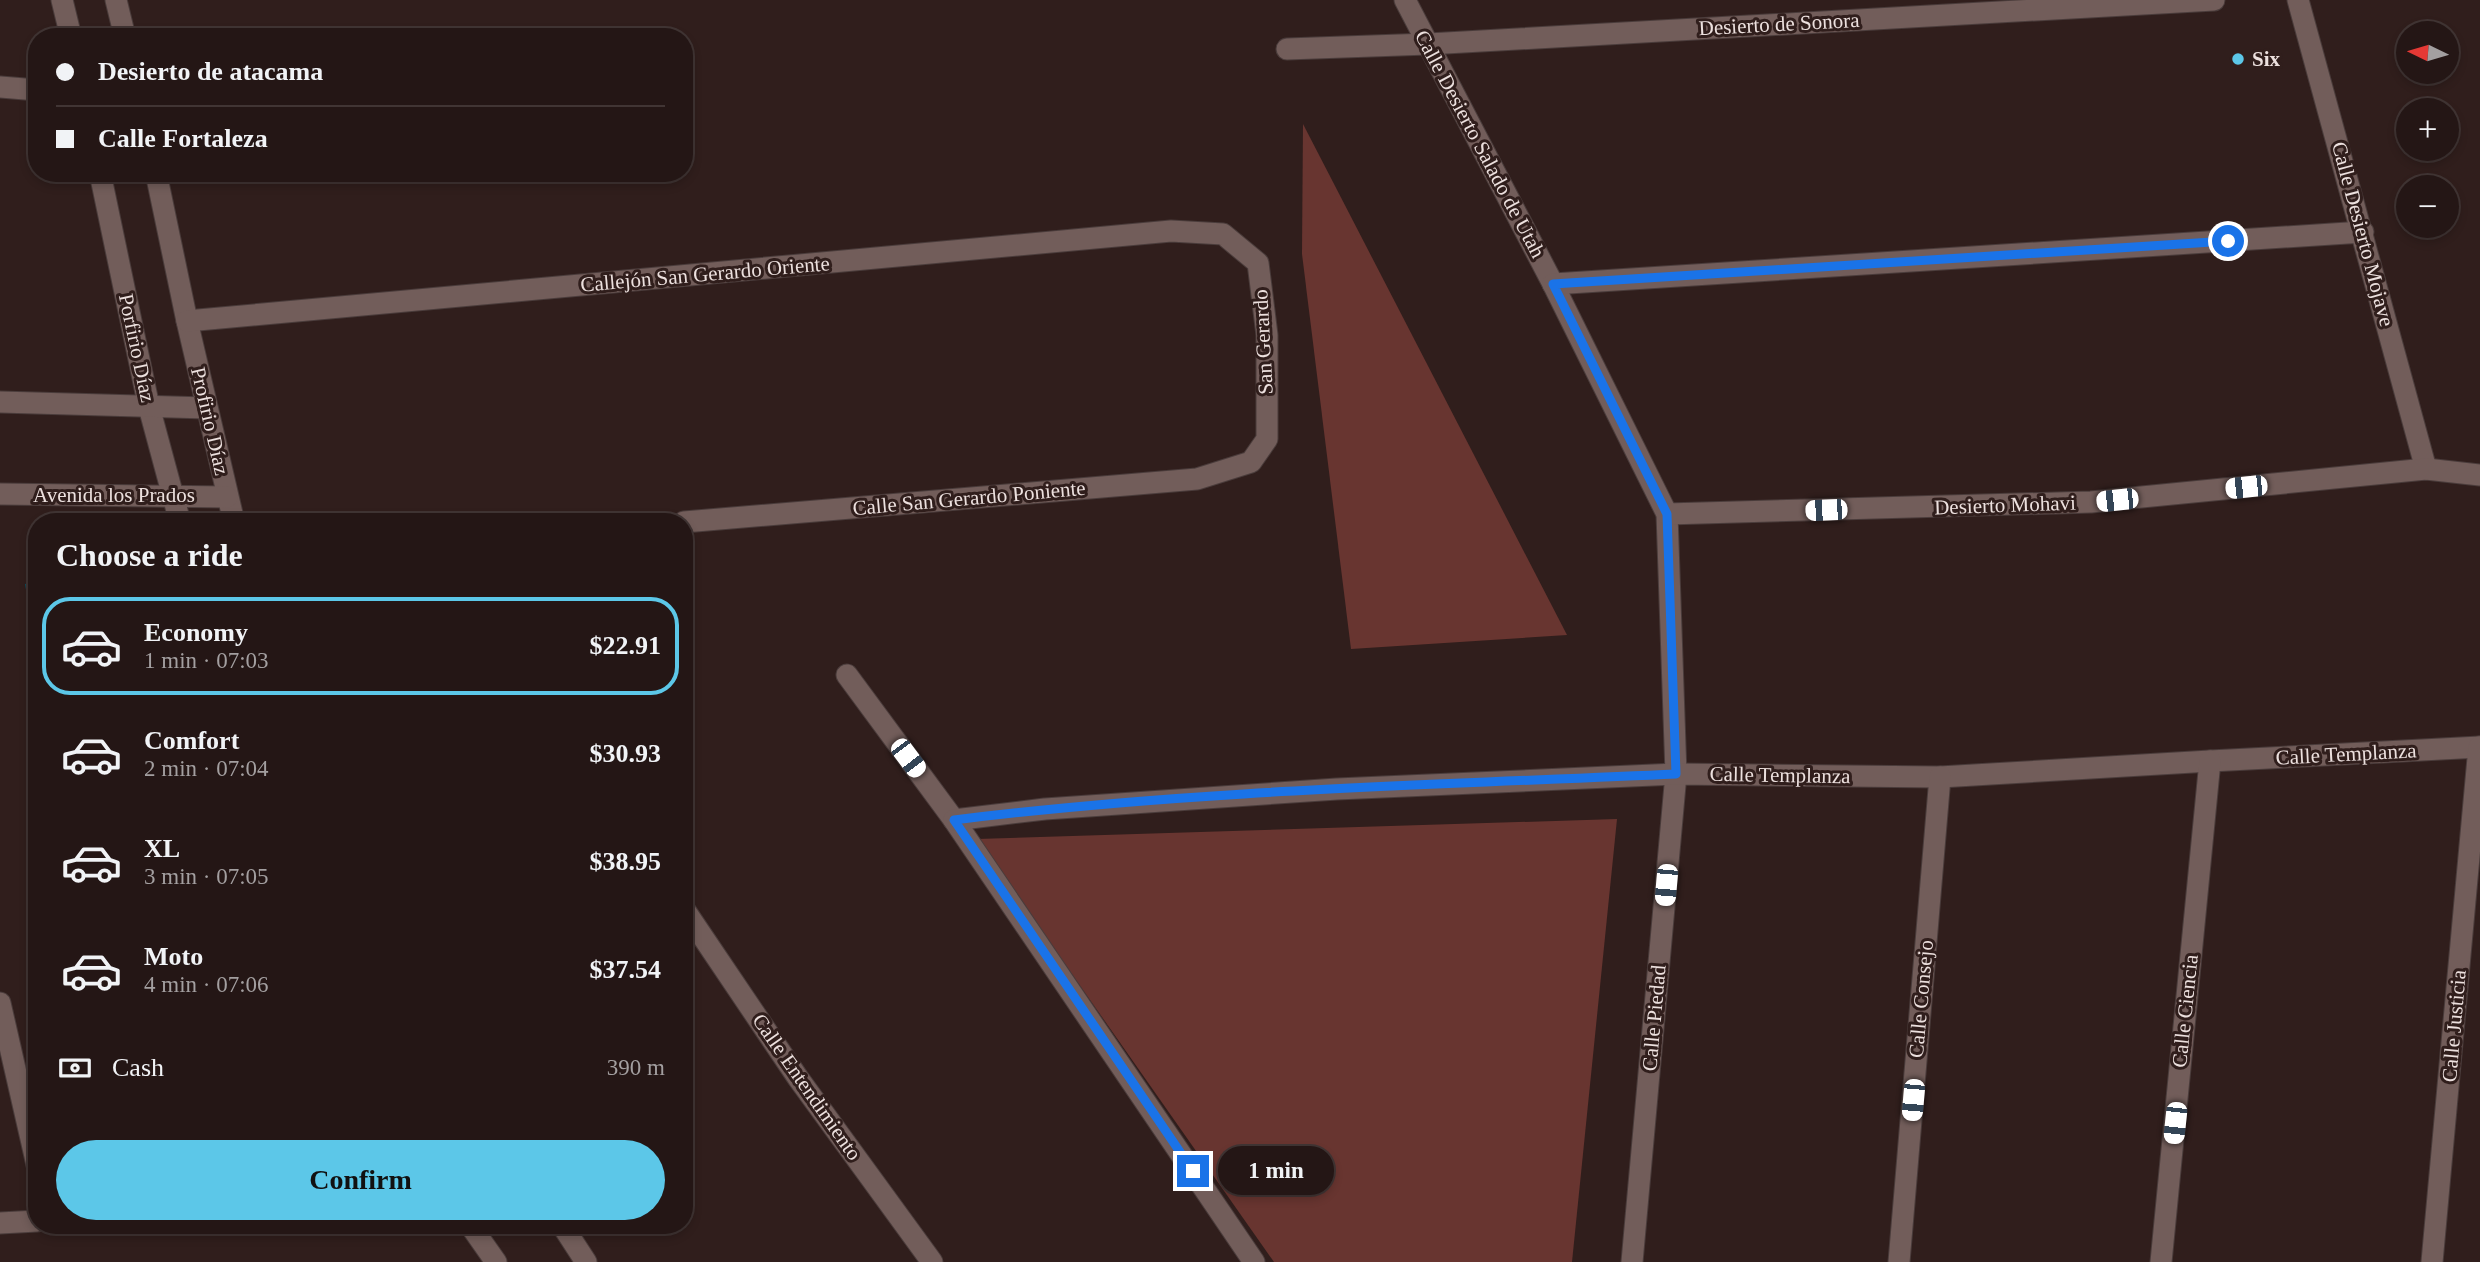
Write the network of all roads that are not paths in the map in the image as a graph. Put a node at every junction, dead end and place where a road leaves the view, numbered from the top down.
1 (62, 0) edge
2 (116, 0) edge
3 (1405, 0) edge
4 (2214, 0) edge
5 (2298, 0) edge
6 (69, 28) edge
7 (123, 28) edge
8 (1428, 44) junction
9 (1287, 48) dead end
10 (0, 87) edge
11 (28, 89) edge
12 (102, 182) edge
13 (158, 182) edge
14 (2363, 232) junction
15 (1223, 234) joint
16 (1553, 284) junction
17 (187, 321) junction
18 (0, 402) edge
19 (149, 407) junction
20 (207, 408) junction
21 (1251, 462) joint
22 (2426, 469) junction
23 (2480, 475) edge
24 (0, 494) edge
25 (174, 494) junction
26 (228, 497) junction
27 (178, 513) edge
28 (232, 513) edge
29 (1667, 514) junction
30 (693, 521) edge
31 (847, 675) dead end
32 (2480, 747) edge
33 (2210, 761) junction
34 (1676, 774) junction
35 (1940, 777) junction
36 (954, 820) junction
37 (693, 922) edge
38 (0, 1003) edge
39 (28, 1126) edge
40 (28, 1221) edge
41 (0, 1223) edge
42 (476, 1234) edge
43 (568, 1234) edge
44 (496, 1262) edge
45 (586, 1262) edge
46 (932, 1262) edge
47 (1254, 1262) edge
48 (1632, 1262) edge
49 (1899, 1262) edge
50 (2161, 1262) edge
51 (2432, 1262) edge

1 - 6 street
2 - 7 street
3 - 8 street, Calle Desierto Salado de Utah
4 - 8 street, Desierto de Sonora
5 - 14 street, Calle Desierto Mojave
8 - 9 street, Desierto de Sonora
8 - 16 street, Calle Desierto Salado de Utah
10 - 11 street
12 - 19 street, Porfirio Díaz
13 - 17 street
14 - 16 street
14 - 22 street, Calle Desierto Mojave
15 - 17 street, Callejón San Gerardo Oriente
15 - 21 street, San Gerardo
16 - 29 street, Calle Desierto Salado de Utah
17 - 20 street, Profirio Díaz
18 - 19 street
19 - 20 street
19 - 25 street, Porfirio Díaz
20 - 26 street, Profirio Díaz
21 - 30 street, Calle San Gerardo Poniente
22 - 23 street, Desierto Mohavi
22 - 29 street, Desierto Mohavi
24 - 25 street, Avenida los Prados
25 - 26 street, Avenida los Prados
25 - 27 street, Porfirio Díaz
26 - 28 street, Profirio Díaz
29 - 34 street, Calle Piedad
31 - 36 street
32 - 33 street, Calle Templanza
32 - 51 street, Calle Justicia
33 - 35 street, Calle Templanza
33 - 50 street, Calle Ciencia
34 - 35 street, Calle Templanza
34 - 36 street, Calle Templanza
34 - 48 street, Calle Piedad
35 - 49 street, Calle Consejo
36 - 47 street
37 - 46 street, Calle Entendimiento
38 - 39 street
40 - 41 street
42 - 44 street
43 - 45 street

